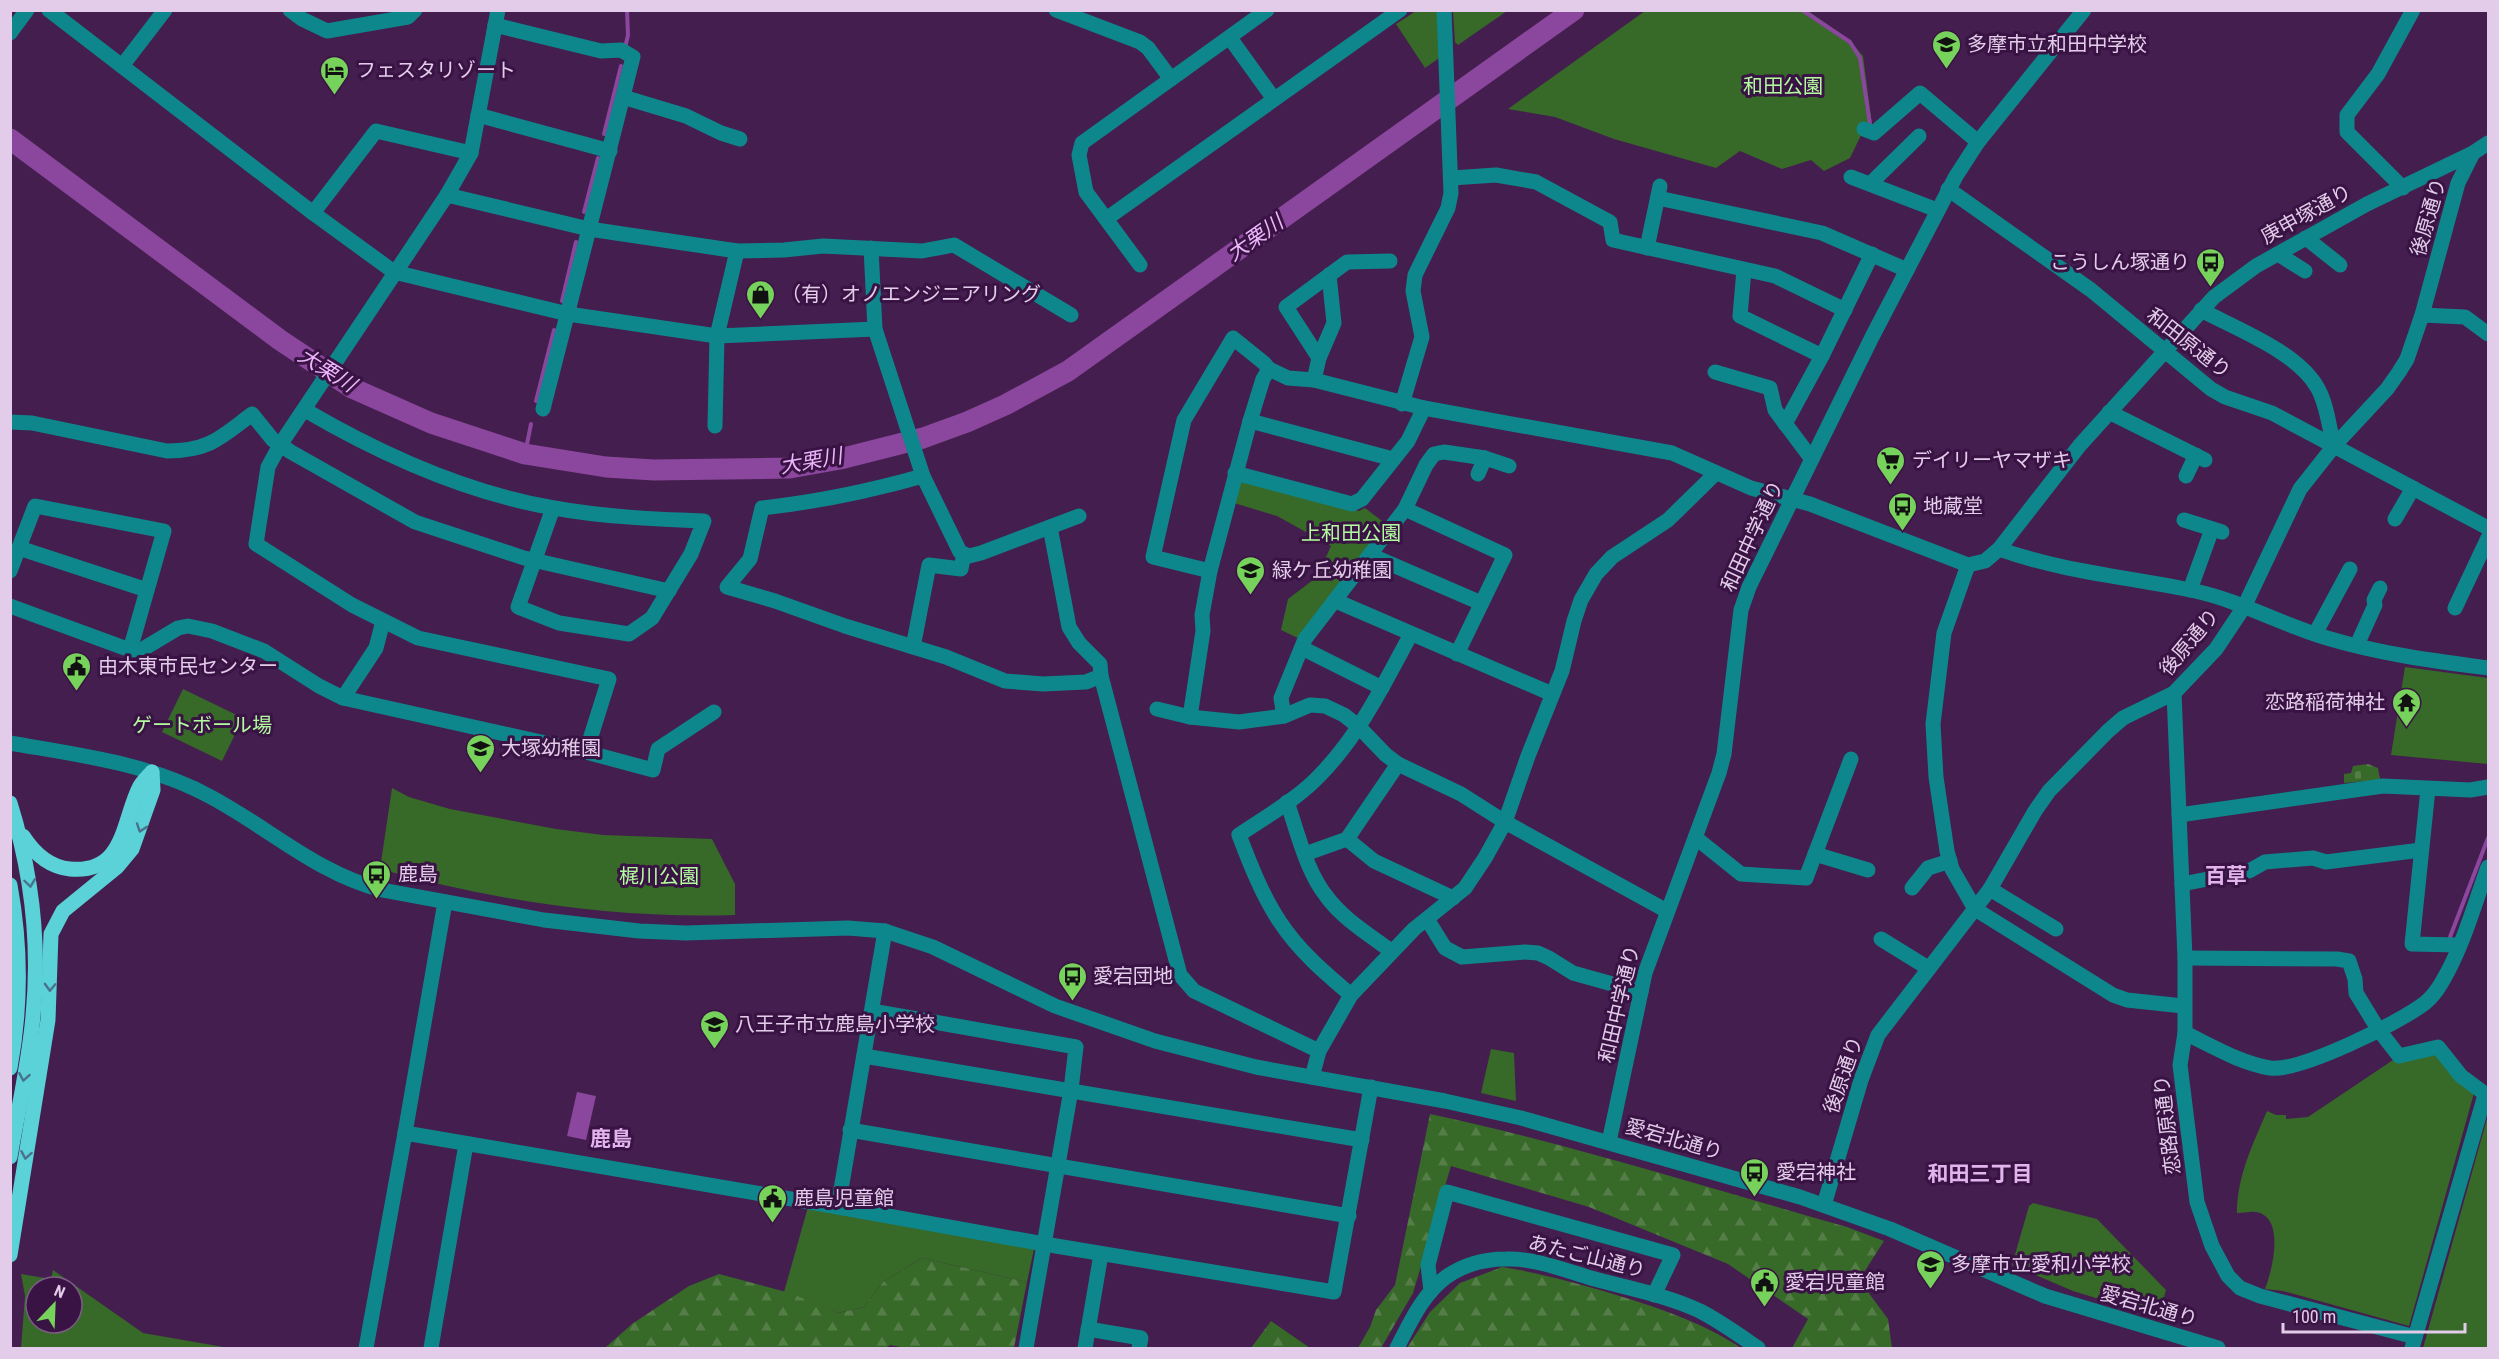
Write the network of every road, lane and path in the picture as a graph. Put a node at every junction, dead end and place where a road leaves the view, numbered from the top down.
1 (27, 10) edge
2 (49, 10) edge
3 (165, 10) edge
4 (291, 10) edge
5 (415, 10) edge
6 (1056, 10) edge
7 (1267, 10) edge
8 (1400, 10) edge
9 (1444, 10) edge
10 (2084, 10) edge
11 (2413, 10) edge
12 (496, 18) edge
13 (10, 33) edge
14 (1230, 38) junction
15 (122, 66) junction
16 (1171, 79) junction
17 (623, 97) junction
18 (1274, 99) junction
19 (478, 115) junction
20 (1864, 129) dead end
21 (1919, 136) dead end
22 (740, 139) dead end
23 (1978, 142) junction
24 (2488, 143) edge
25 (610, 151) junction
26 (471, 153) junction
27 (2473, 153) junction
28 (1851, 177) dead end
29 (1452, 178) junction
30 (1870, 184) junction
31 (2403, 188) junction
32 (1948, 189) junction
33 (447, 195) junction
34 (1937, 210) junction
35 (313, 213) junction
36 (1106, 219) junction
37 (590, 229) junction
38 (2306, 238) junction
39 (871, 248) junction
40 (1647, 248) junction
41 (737, 251) junction
42 (1872, 254) junction
43 (2278, 254) junction
44 (1390, 261) dead end
45 (2340, 265) dead end
46 (1140, 266) dead end
47 (1744, 270) junction
48 (1906, 270) junction
49 (2305, 271) dead end
50 (394, 272) junction
51 (1329, 275) junction
52 (1845, 310) junction
53 (2201, 310) junction
54 (568, 314) junction
55 (1071, 315) dead end
56 (2422, 315) junction
57 (875, 329) junction
58 (2488, 334) edge
59 (717, 336) junction
60 (2163, 351) junction
61 (1822, 356) junction
62 (1319, 358) junction
63 (1269, 369) junction
64 (1715, 372) dead end
65 (1314, 380) junction
66 (1402, 404) junction
67 (308, 406) junction
68 (1424, 408) junction
69 (543, 409) dead end
70 (2109, 412) junction
71 (1250, 420) junction
72 (10, 422) edge
73 (1785, 424) junction
74 (715, 426) dead end
75 (280, 445) junction
76 (2334, 446) junction
77 (1485, 458) junction
78 (1811, 458) junction
79 (1393, 459) junction
80 (1509, 466) dead end
81 (1235, 473) junction
82 (1716, 473) junction
83 (1478, 474) dead end
84 (923, 475) junction
85 (2186, 476) dead end
86 (2413, 488) junction
87 (1792, 499) junction
88 (553, 508) junction
89 (1405, 509) junction
90 (1079, 516) dead end
91 (2184, 519) dead end
92 (2395, 519) dead end
93 (2487, 526) edge
94 (1050, 527) junction
95 (19, 548) junction
96 (2000, 549) junction
97 (964, 554) junction
98 (1370, 555) junction
99 (535, 561) junction
100 (1968, 565) junction
101 (2350, 569) dead end
102 (10, 571) edge
103 (1210, 571) junction
104 (2380, 588) dead end
105 (147, 590) junction
106 (2190, 590) junction
107 (669, 591) junction
108 (1336, 601) junction
109 (1482, 603) junction
110 (10, 606) edge
111 (2244, 607) junction
112 (2455, 608) dead end
113 (382, 621) junction
114 (1411, 634) junction
115 (2315, 634) junction
116 (2357, 645) junction
117 (913, 647) junction
118 (1302, 648) junction
119 (130, 650) junction
120 (1457, 654) junction
121 (2488, 668) edge
122 (1101, 676) junction
123 (1382, 688) junction
124 (2174, 693) junction
125 (1552, 694) junction
126 (343, 699) junction
127 (1157, 709) dead end
128 (714, 712) dead end
129 (1284, 716) junction
130 (1190, 717) junction
131 (1358, 726) junction
132 (11, 743) edge
133 (586, 752) junction
134 (1851, 759) dead end
135 (1398, 764) junction
136 (152, 772) junction
137 (2488, 787) edge
138 (2428, 789) junction
139 (1287, 802) junction
140 (10, 803) edge
141 (2179, 815) junction
142 (1505, 822) junction
143 (17, 825) junction
144 (1696, 838) junction
145 (1347, 839) junction
146 (2421, 850) junction
147 (1305, 854) junction
148 (1815, 854) junction
149 (1950, 861) junction
150 (2488, 867) edge
151 (1868, 870) dead end
152 (2182, 884) junction
153 (10, 885) edge
154 (1912, 888) dead end
155 (1990, 890) junction
156 (1453, 898) junction
157 (445, 902) junction
158 (1975, 909) junction
159 (1667, 911) junction
160 (1427, 919) junction
161 (2056, 929) dead end
162 (885, 931) junction
163 (1881, 939) dead end
164 (2459, 945) junction
165 (1391, 951) junction
166 (2185, 958) junction
167 (1928, 968) junction
168 (1641, 992) junction
169 (1351, 995) junction
170 (2183, 1006) junction
171 (872, 1011) junction
172 (33, 1017) junction
173 (2378, 1029) junction
174 (2185, 1033) junction
175 (1319, 1051) junction
176 (864, 1056) junction
177 (10, 1068) edge
178 (39, 1076) junction
179 (1312, 1077) junction
180 (1371, 1088) junction
181 (1071, 1090) junction
182 (2487, 1095) edge
183 (850, 1130) junction
184 (405, 1133) junction
185 (1362, 1140) junction
186 (1609, 1142) junction
187 (466, 1143) junction
188 (10, 1156) edge
189 (1056, 1166) junction
190 (1824, 1204) junction
191 (838, 1207) junction
192 (1349, 1216) junction
193 (1044, 1244) junction
194 (1101, 1254) junction
195 (10, 1255) edge
196 (1431, 1291) junction
197 (1654, 1295) junction
198 (1088, 1329) junction
199 (2413, 1343) edge
200 (366, 1348) edge
201 (431, 1348) edge
202 (1026, 1348) edge
203 (1085, 1348) edge
204 (1139, 1348) edge
205 (1397, 1348) edge
206 (1758, 1348) edge
207 (2217, 1348) edge

1 - 13 street
2 - 15 street
3 - 15 street
4 - 5 street
6 - 16 street
7 - 14 street
8 - 18 street
9 - 29 street
10 - 23 street, 和田中学通り
11 - 31 street
12 - 17 street
12 - 19 street
14 - 16 street
14 - 18 street
15 - 35 street
16 - 36 street
17 - 22 street
17 - 25 street
18 - 36 street
19 - 25 street
19 - 26 street
20 - 23 street
21 - 30 street
23 - 32 street, 和田中学通り
24 - 27 street, 庚申塚通り
25 - 37 street
26 - 33 street
26 - 35 street
27 - 31 street, 庚申塚通り
27 - 56 street, 後原通り
28 - 30 street
29 - 40 street
29 - 66 street
30 - 34 street
31 - 38 street, 庚申塚通り
32 - 34 street, 和田中学通り
32 - 60 street, 和田原通り
33 - 37 street
33 - 50 street
34 - 48 street, 和田中学通り
35 - 50 street
36 - 46 street
37 - 41 street
37 - 54 street
38 - 43 street, 庚申塚通り
38 - 45 street
39 - 41 street
39 - 55 street
39 - 57 street
40 - 42 street
40 - 47 street
41 - 59 street
42 - 48 street
42 - 52 street
43 - 49 street
43 - 53 street, 庚申塚通り
44 - 51 street
47 - 52 street
47 - 61 street
48 - 78 street, 和田中学通り
50 - 54 street
50 - 67 street
51 - 62 street
51 - 62 street
52 - 61 street
53 - 60 street, 庚申塚通り
53 - 76 street
54 - 59 street
54 - 69 street
56 - 58 street
56 - 76 street, 後原通り
57 - 59 street
57 - 84 street
59 - 74 street
60 - 70 street, 庚申塚通り
60 - 76 street, 和田原通り
61 - 73 street
62 - 65 street
63 - 65 street
63 - 71 street
63 - 103 street
64 - 73 street
65 - 66 street
66 - 68 street
67 - 75 street
67 - 88 street
68 - 79 street
68 - 82 street
70 - 85 street
70 - 96 street, 庚申塚通り
71 - 79 street
71 - 81 street
72 - 75 street
73 - 78 street
75 - 99 street
75 - 113 street
76 - 86 street, 和田原通り
76 - 111 street, 後原通り
77 - 80 street
77 - 83 street
77 - 89 street
78 - 87 street, 和田中学通り
79 - 81 street
81 - 103 street
82 - 87 street
82 - 125 street
84 - 97 street
84 - 117 street
86 - 92 street
86 - 93 street, 和田原通り
87 - 100 street
87 - 144 street, 和田中学通り
88 - 99 street
88 - 107 street
89 - 98 street
89 - 109 street
90 - 94 street
91 - 106 street
93 - 112 street
94 - 97 street
94 - 122 street
95 - 102 street
95 - 105 street
95 - 105 street
96 - 100 street
96 - 106 street
97 - 117 street
98 - 108 street
98 - 109 street
99 - 107 street
99 - 107 street
100 - 149 street
101 - 115 street
103 - 130 street
104 - 116 street
105 - 119 street
106 - 111 street
108 - 114 street
108 - 118 street
109 - 120 street
110 - 119 street
111 - 115 street
111 - 124 street, 後原通り
113 - 126 street
113 - 133 street
114 - 120 street
114 - 123 street
115 - 116 street
116 - 121 street
117 - 122 street
118 - 123 street
118 - 129 street
119 - 126 street
120 - 125 street
122 - 175 street
123 - 131 street
124 - 141 street, 恋路原通り
124 - 155 street, 後原通り
125 - 142 street
126 - 133 street
127 - 130 street
128 - 133 street
129 - 130 street
129 - 131 street
131 - 135 street
131 - 139 street
132 - 136 street, 愛宕北通り
134 - 148 street
135 - 142 street
135 - 145 street
136 - 143 main road
136 - 157 street, 愛宕北通り
136 -> 178 main road
137 - 138 street
138 - 141 street
138 - 146 street
139 - 147 street
139 - 169 street
140 - 143 main road
141 - 152 street, 恋路原通り
142 - 156 street
142 - 159 street
143 -> 172 main road
144 - 148 street
144 - 159 street, 和田中学通り
145 - 147 street
145 - 156 street
146 - 152 street
146 - 164 street
147 - 165 street
148 - 151 street
149 - 154 street
149 - 158 street
150 - 164 street
152 - 166 street, 恋路原通り
153 - 177 main road
155 - 158 street, 後原通り
155 - 161 street
156 - 160 street
157 - 162 street, 愛宕北通り
157 - 184 street
158 - 167 street, 後原通り
158 - 170 street
159 - 168 street, 和田中学通り
160 - 165 street
160 - 168 street
162 - 171 street
162 - 179 street, 愛宕北通り
163 - 167 street
164 - 173 street
165 - 169 street
166 - 170 street, 恋路原通り
166 - 173 street
167 - 190 street, 後原通り
168 - 186 street, 和田中学通り
169 - 175 street
170 - 174 street, 恋路原通り
171 - 176 street
171 - 181 street
172 - 178 main road
172 -> 188 main road
173 - 174 street
173 - 182 street
174 - 199 street, 恋路原通り
175 - 179 street
176 - 181 street
176 - 183 street
178 -> 195 main road
179 - 180 street, 愛宕北通り
180 - 185 street
180 - 186 street, 愛宕北通り
181 - 185 street
181 - 189 street
182 - 199 street
183 - 189 street
183 - 191 street
184 - 187 street
184 - 200 street
185 - 192 street
186 - 190 street, 愛宕北通り
187 - 191 street
187 - 201 street
189 - 192 street
189 - 193 street
190 - 207 street, 愛宕北通り
191 - 193 street
192 - 194 street
193 - 194 street
193 - 202 street
194 - 198 street
196 - 197 street, あたご山通り
196 - 197 street
196 - 205 street, あたご山通り
197 - 206 street, あたご山通り
198 - 203 street
198 - 204 street

